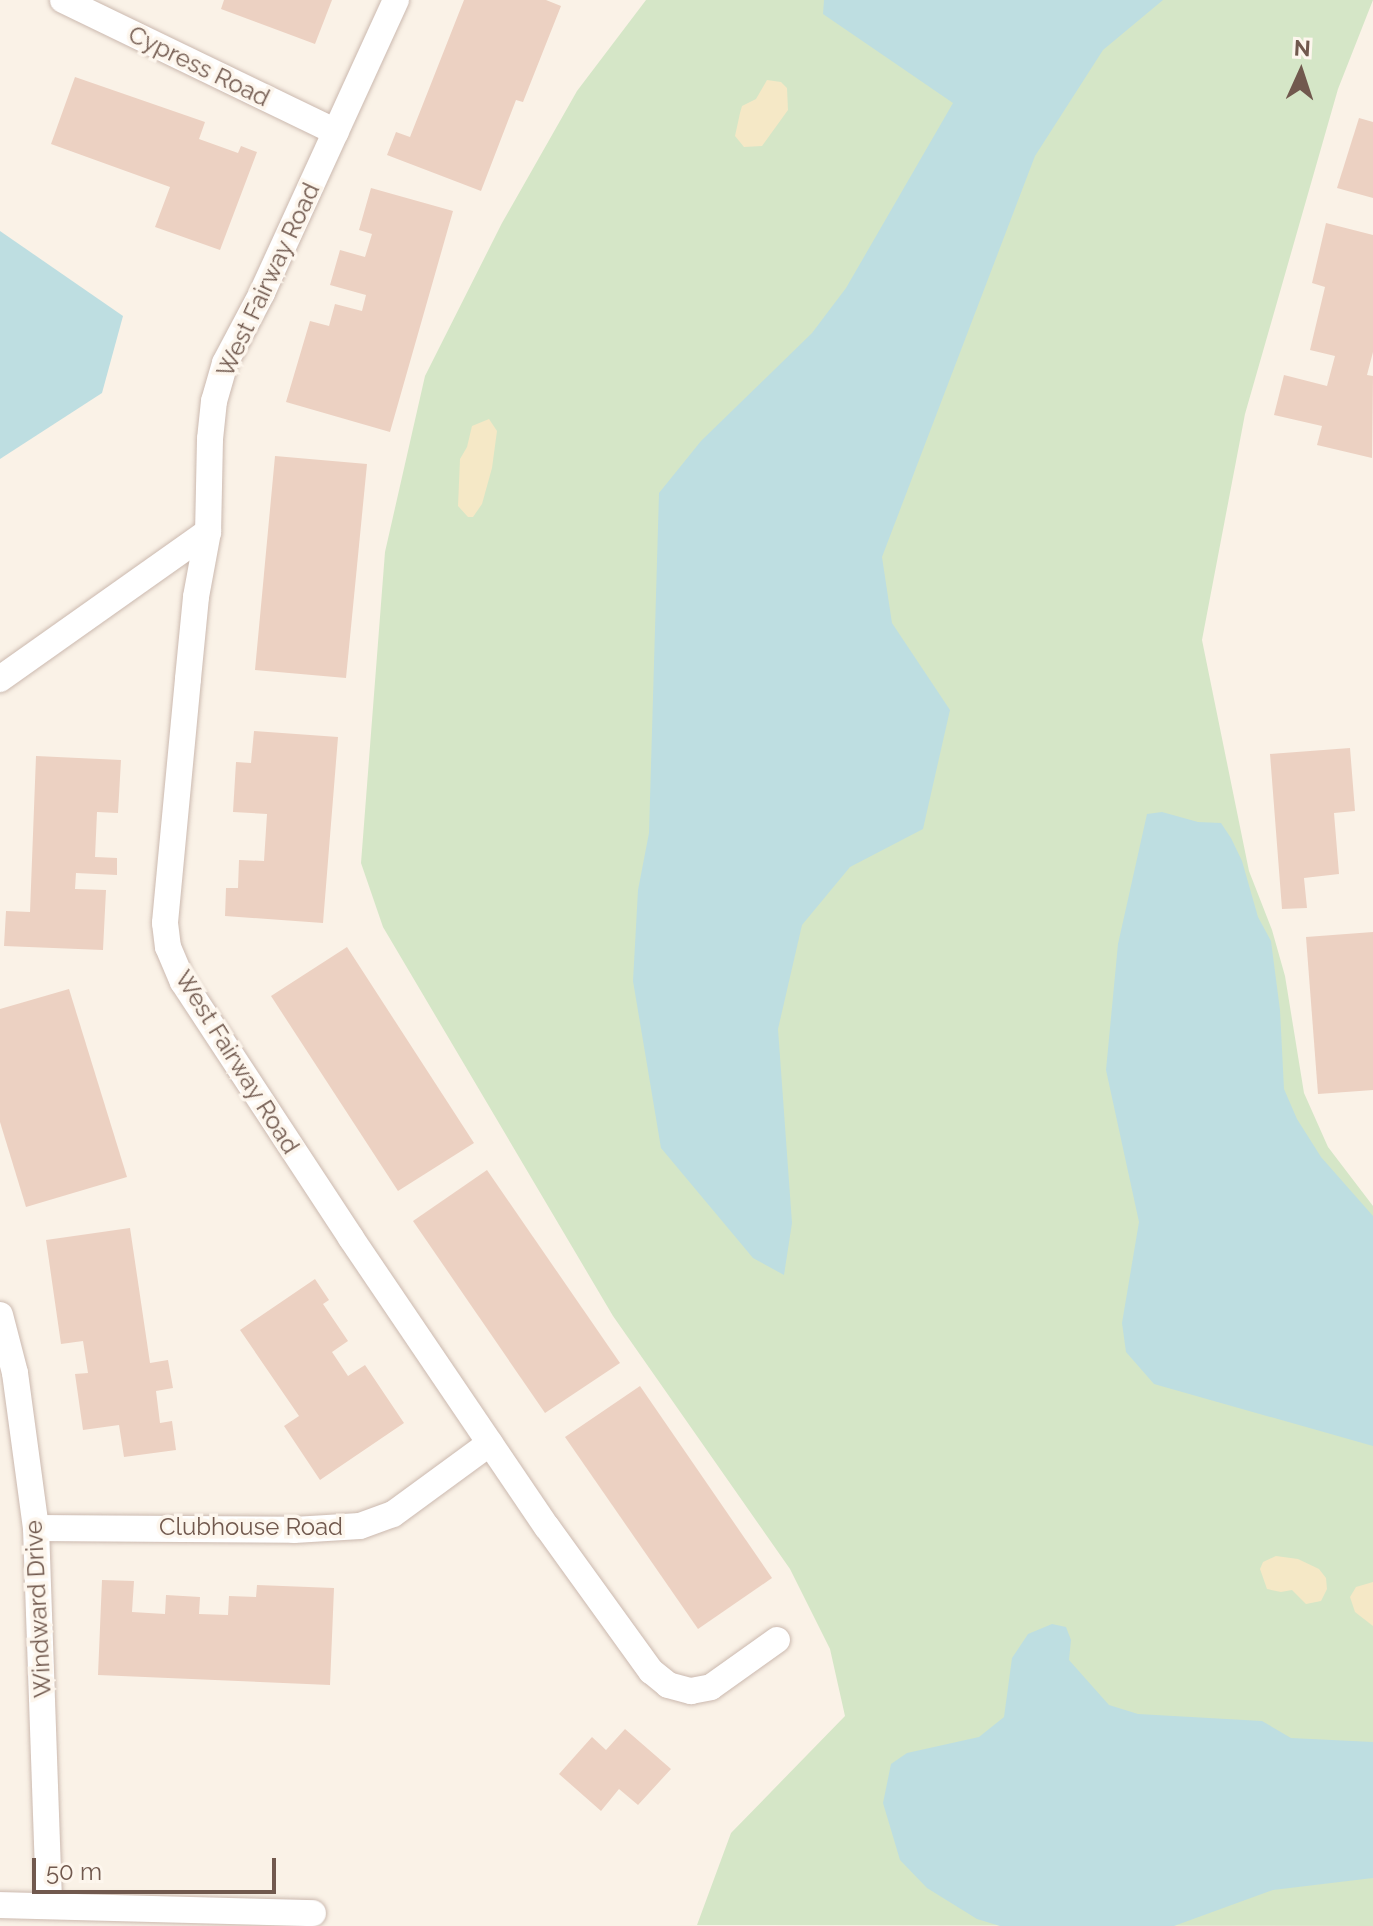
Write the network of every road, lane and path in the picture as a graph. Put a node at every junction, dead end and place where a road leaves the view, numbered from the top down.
1 (63, 0) edge
2 (396, 0) edge
3 (336, 132) junction
4 (208, 532) junction
5 (0, 679) edge
6 (0, 1315) edge
7 (490, 1443) junction
8 (36, 1528) junction
9 (777, 1640) dead end
10 (0, 1905) edge
11 (49, 1906) junction
12 (313, 1913) dead end

1 - 3 street, Cypress Road
2 - 3 street, West Fairway Road
3 - 4 street, West Fairway Road
4 - 5 street
4 - 7 street, West Fairway Road
6 - 8 street, Windward Drive
7 - 8 street, Clubhouse Road
7 - 9 street, West Fairway Road
8 - 11 street, Windward Drive
10 - 11 street
11 - 12 street

